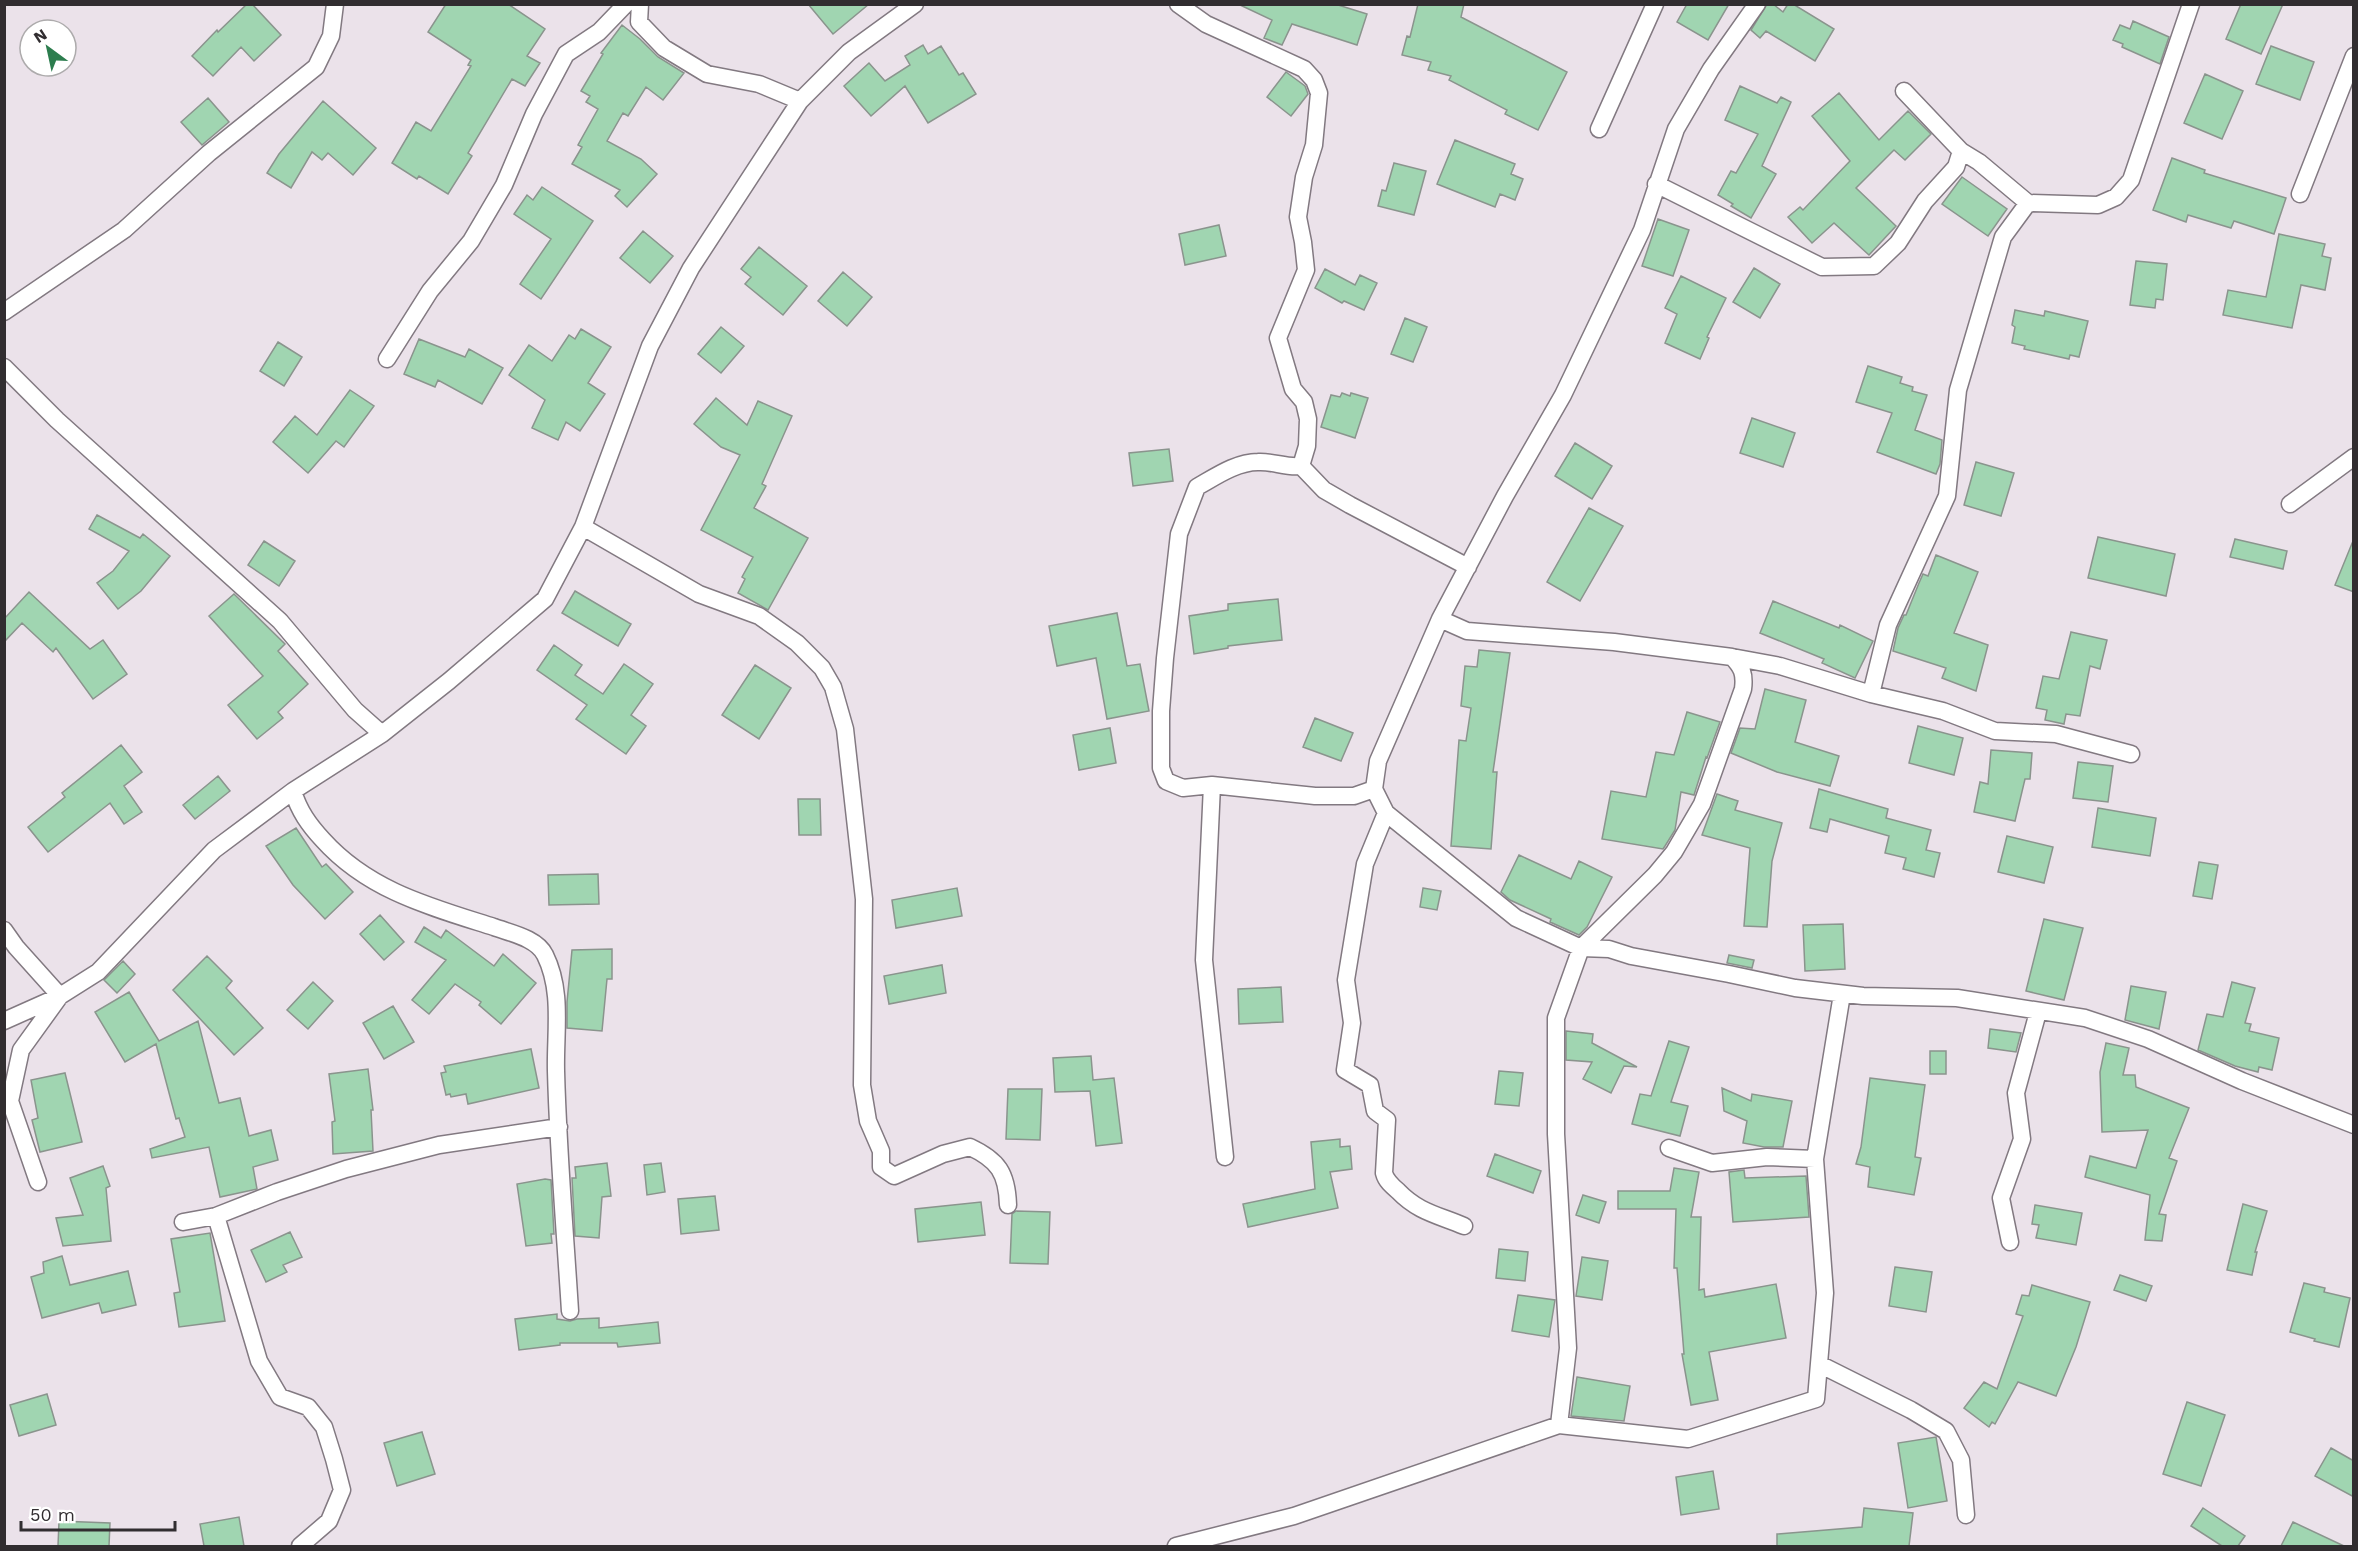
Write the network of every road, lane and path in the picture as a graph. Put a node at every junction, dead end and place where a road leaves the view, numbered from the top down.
1 (335, 4) edge
2 (626, 4) edge
3 (640, 4) edge
4 (915, 4) edge
5 (1178, 4) edge
6 (1655, 4) edge
7 (1756, 4) edge
8 (2191, 4) edge
9 (2354, 56) edge
10 (1904, 91) dead end
11 (800, 101) junction
12 (1599, 129) dead end
13 (1961, 151) junction
14 (1656, 184) junction
15 (2300, 194) dead end
16 (2028, 203) junction
17 (4, 312) edge
18 (387, 359) dead end
19 (4, 367) edge
20 (2354, 457) edge
21 (1301, 466) junction
22 (2290, 504) dead end
23 (583, 527) junction
24 (1468, 567) junction
25 (1440, 620) junction
26 (1732, 657) junction
27 (1871, 694) junction
28 (382, 734) junction
29 (2131, 754) dead end
30 (1212, 784) junction
31 (1374, 789) junction
32 (293, 791) junction
33 (1386, 813) junction
34 (4, 930) edge
35 (1581, 948) junction
36 (1842, 994) junction
37 (60, 996) junction
38 (2038, 1012) junction
39 (4, 1021) edge
40 (2354, 1125) edge
41 (559, 1127) junction
42 (1669, 1148) dead end
43 (1225, 1157) dead end
44 (1815, 1159) junction
45 (38, 1182) dead end
46 (1008, 1205) dead end
47 (216, 1216) junction
48 (183, 1222) dead end
49 (1464, 1226) dead end
50 (2010, 1242) dead end
51 (570, 1311) dead end
52 (1819, 1364) junction
53 (1559, 1425) junction
54 (1966, 1515) dead end
55 (300, 1546) edge
56 (1176, 1546) edge

1 - 17 street
2 - 18 street
3 - 11 street
4 - 11 street
5 - 21 street
6 - 12 street
7 - 14 street
8 - 16 street
9 - 15 street
10 - 13 street
11 - 23 street
13 - 14 street
13 - 16 street
14 - 24 street
16 - 27 street
19 - 28 street
20 - 22 street
21 - 24 street
21 - 30 street
23 - 28 street
23 - 46 street
24 - 25 street
25 - 26 street
25 - 31 street
26 - 27 street
26 - 35 street
27 - 29 street
28 - 32 street
30 - 31 street
30 - 43 street
31 - 33 street
32 - 37 street
32 - 41 street
33 - 35 street
33 - 49 street
34 - 37 street
35 - 36 street
35 - 53 street
36 - 38 street
36 - 44 street
37 - 39 street
37 - 45 street
38 - 40 street
38 - 50 street
41 - 47 street
41 - 51 street
42 - 44 street
44 - 52 street
47 - 48 street
47 - 55 street
52 - 53 street
52 - 54 street
53 - 56 street

